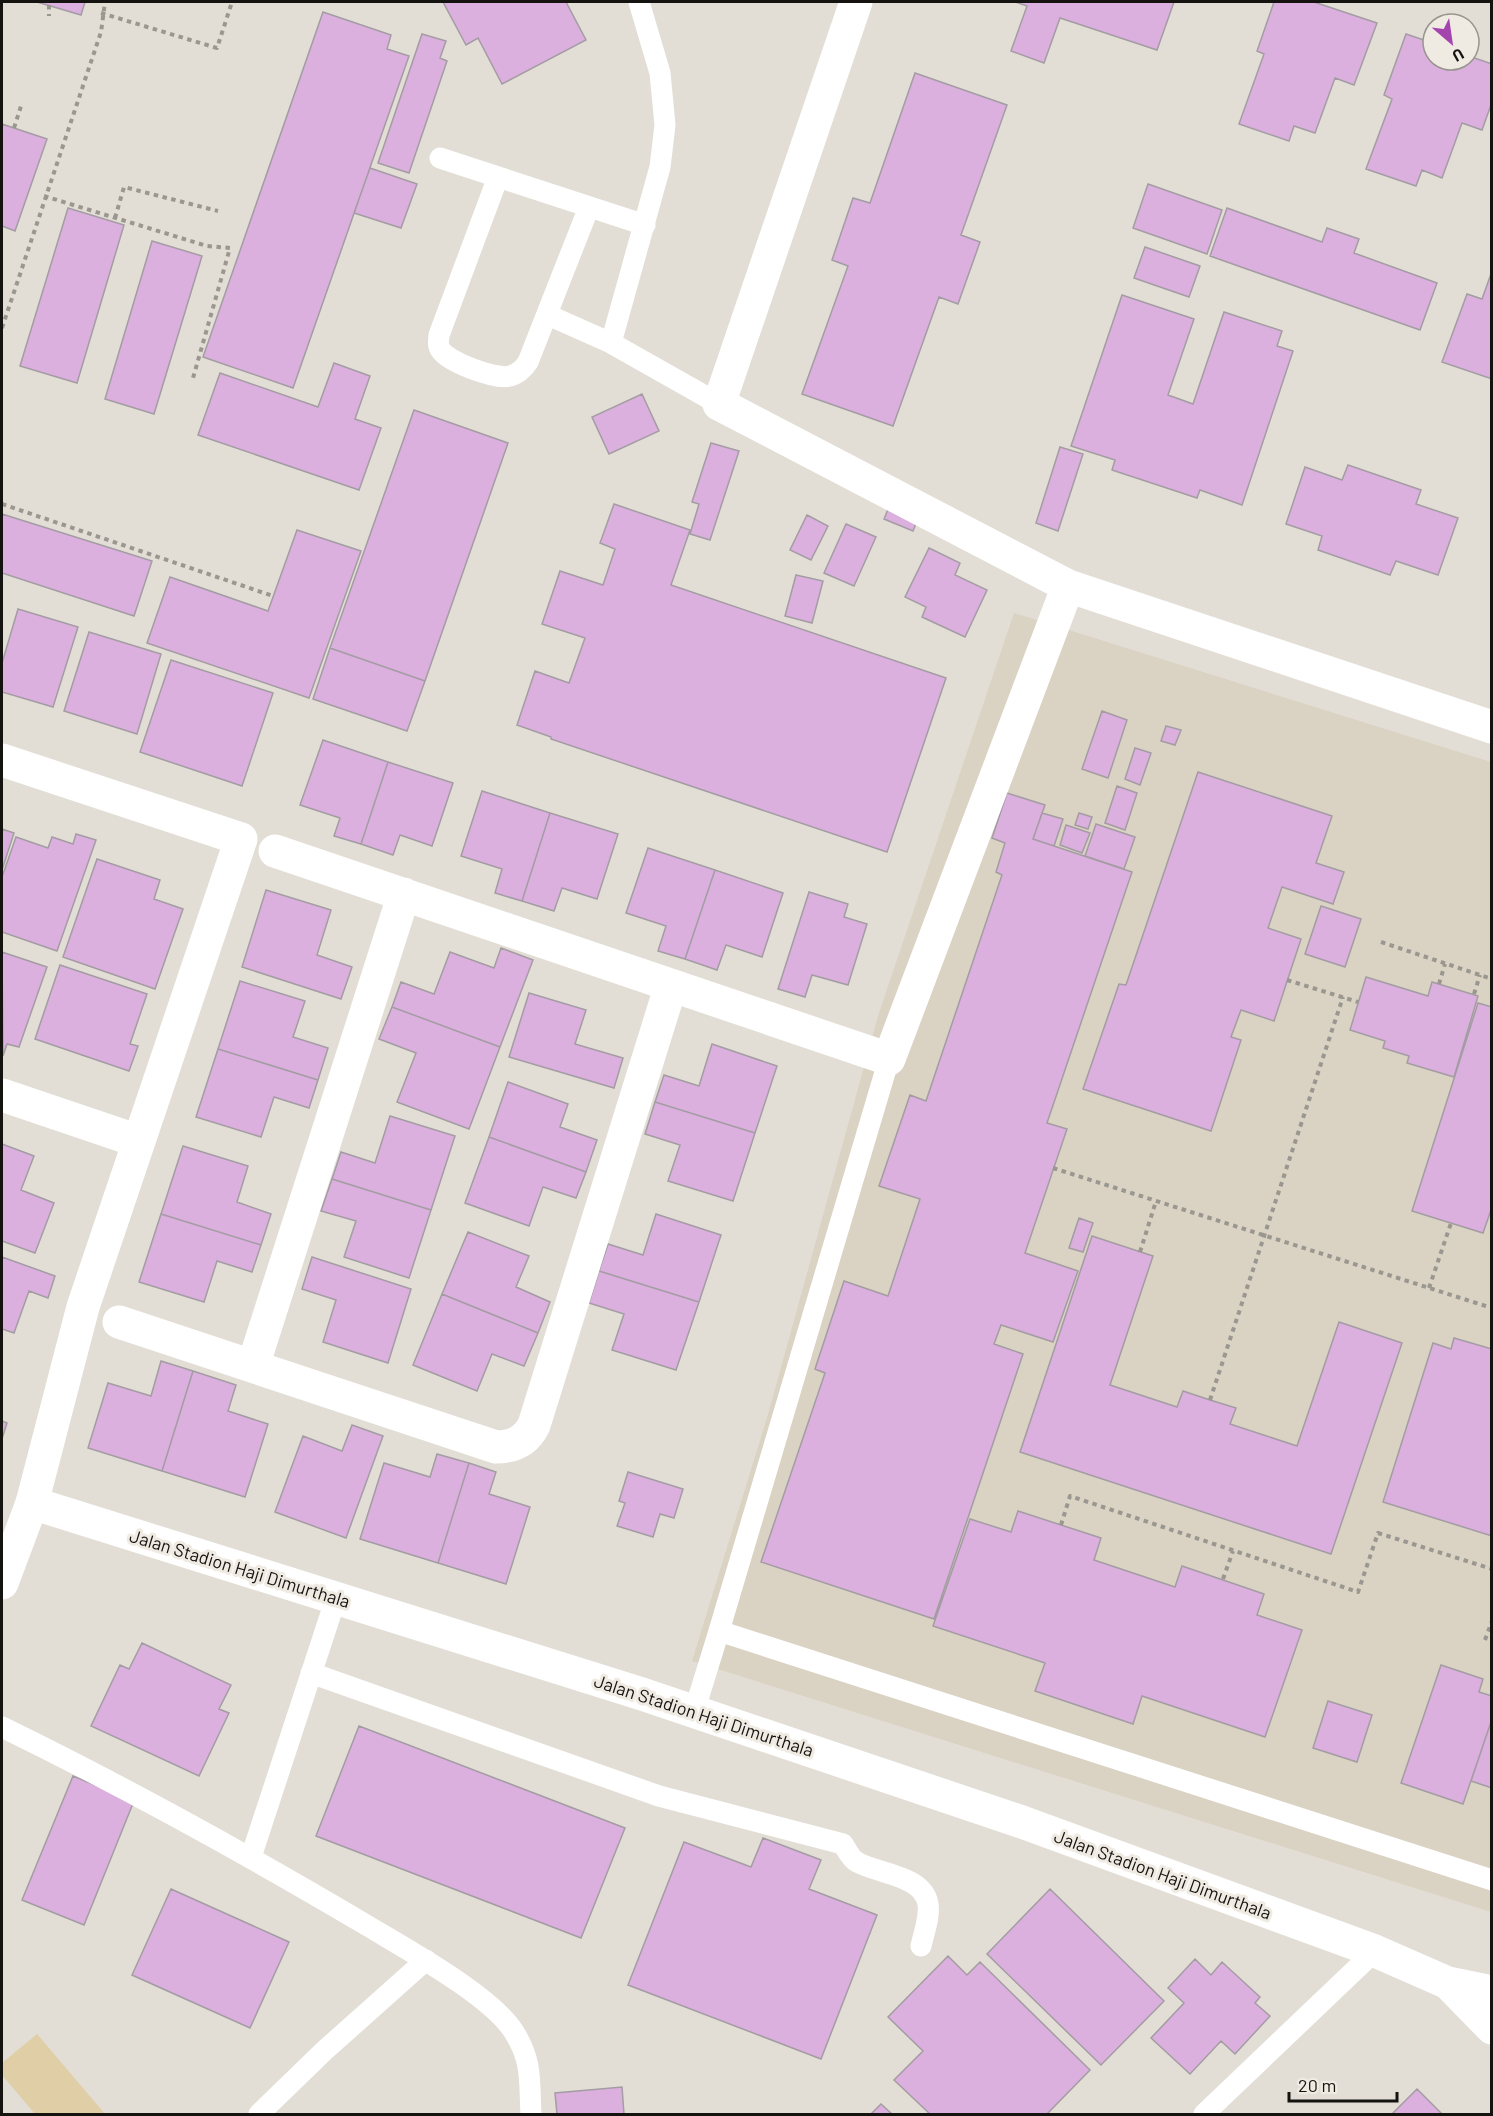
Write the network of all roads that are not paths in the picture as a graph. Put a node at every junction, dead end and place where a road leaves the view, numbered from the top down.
1 (639, 2) edge
2 (856, 2) edge
3 (440, 158) dead end
4 (498, 177) junction
5 (589, 207) junction
6 (645, 225) junction
7 (548, 315) junction
8 (611, 343) junction
9 (719, 404) junction
10 (1068, 585) junction
11 (1491, 727) edge
12 (2, 760) edge
13 (275, 851) dead end
14 (404, 894) junction
15 (671, 985) junction
16 (889, 1059) junction
17 (2, 1095) edge
18 (138, 1141) junction
19 (119, 1322) dead end
20 (253, 1366) junction
21 (32, 1503) junction
22 (2, 1583) edge
23 (336, 1598) junction
24 (719, 1631) junction
25 (311, 1673) junction
26 (694, 1712) junction
27 (2, 1727) edge
28 (251, 1857) junction
29 (1491, 1880) edge
30 (921, 1946) dead end
31 (1375, 1951) junction
32 (426, 1960) junction
33 (1448, 1983) junction
34 (1491, 1992) edge
35 (1491, 2028) edge
36 (259, 2115) edge
37 (531, 2115) edge
38 (1204, 2115) edge

1 - 6 lane
2 - 9 street
3 - 4 lane
4 - 5 lane
4 - 7 lane
5 - 6 lane
5 - 7 lane
6 - 8 lane
7 - 8 lane
8 - 9 lane
9 - 10 street
10 - 11 street
10 - 16 street
12 - 18 street
13 - 14 street
14 - 15 street
14 - 20 street
15 - 16 street
15 - 20 street
16 - 24 lane
17 - 18 street
18 - 21 street
19 - 20 street
21 - 22 street
21 - 23 street, Jalan Stadion Haji Dimurthala
23 - 25 lane
23 - 26 street, Jalan Stadion Haji Dimurthala
24 - 26 lane
24 - 29 lane
25 - 28 lane
25 - 30 lane
26 - 31 street, Jalan Stadion Haji Dimurthala
27 - 28 lane
28 - 32 lane
31 - 33 street, Jalan Stadion Haji Dimurthala
31 - 38 lane
32 - 36 lane
32 - 37 lane
33 - 34 street, Jalan Stadion Haji Dimurthala
33 - 35 street, Jalan Stadion Haji Dimurthala

